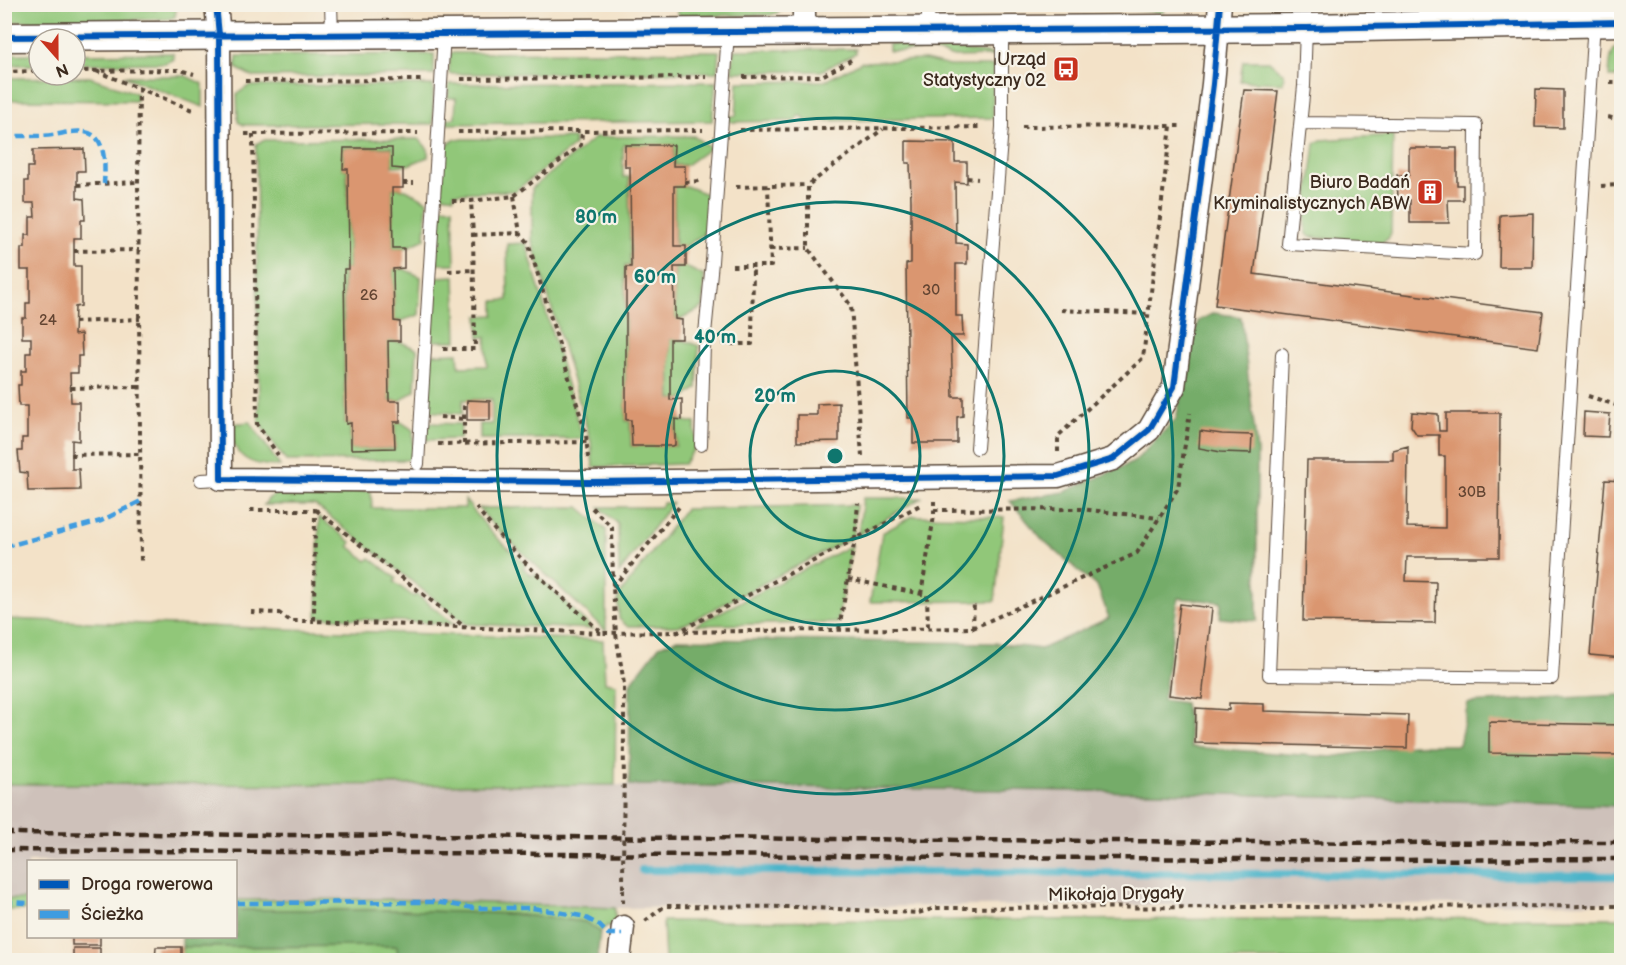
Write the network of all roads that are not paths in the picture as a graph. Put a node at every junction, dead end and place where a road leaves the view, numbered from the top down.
1 (216, 4) edge
2 (331, 4) edge
3 (1220, 16) edge
4 (928, 17) edge
5 (804, 18) edge
6 (1608, 22) edge
7 (1306, 28) junction
8 (1002, 29) junction
9 (728, 32) junction
10 (444, 33) junction
11 (332, 34) junction
12 (219, 35) junction
13 (4, 37) edge
14 (1300, 123) junction
15 (1282, 354) dead end
16 (701, 446) dead end
17 (977, 448) dead end
18 (418, 464) dead end
19 (622, 931) road end
20 (619, 960) edge

1 - 12 street
2 - 11 lane
3 - 7 street
3 - 8 street
3 - 12 street
4 - 5 street
4 - 8 street
5 - 9 street
6 - 7 street
6 - 15 lane
7 - 14 lane
8 - 17 lane
9 - 10 street
9 - 16 lane
10 - 11 street
10 - 18 lane
11 - 12 street
12 - 13 street
14 - 14 lane
19 - 20 street

